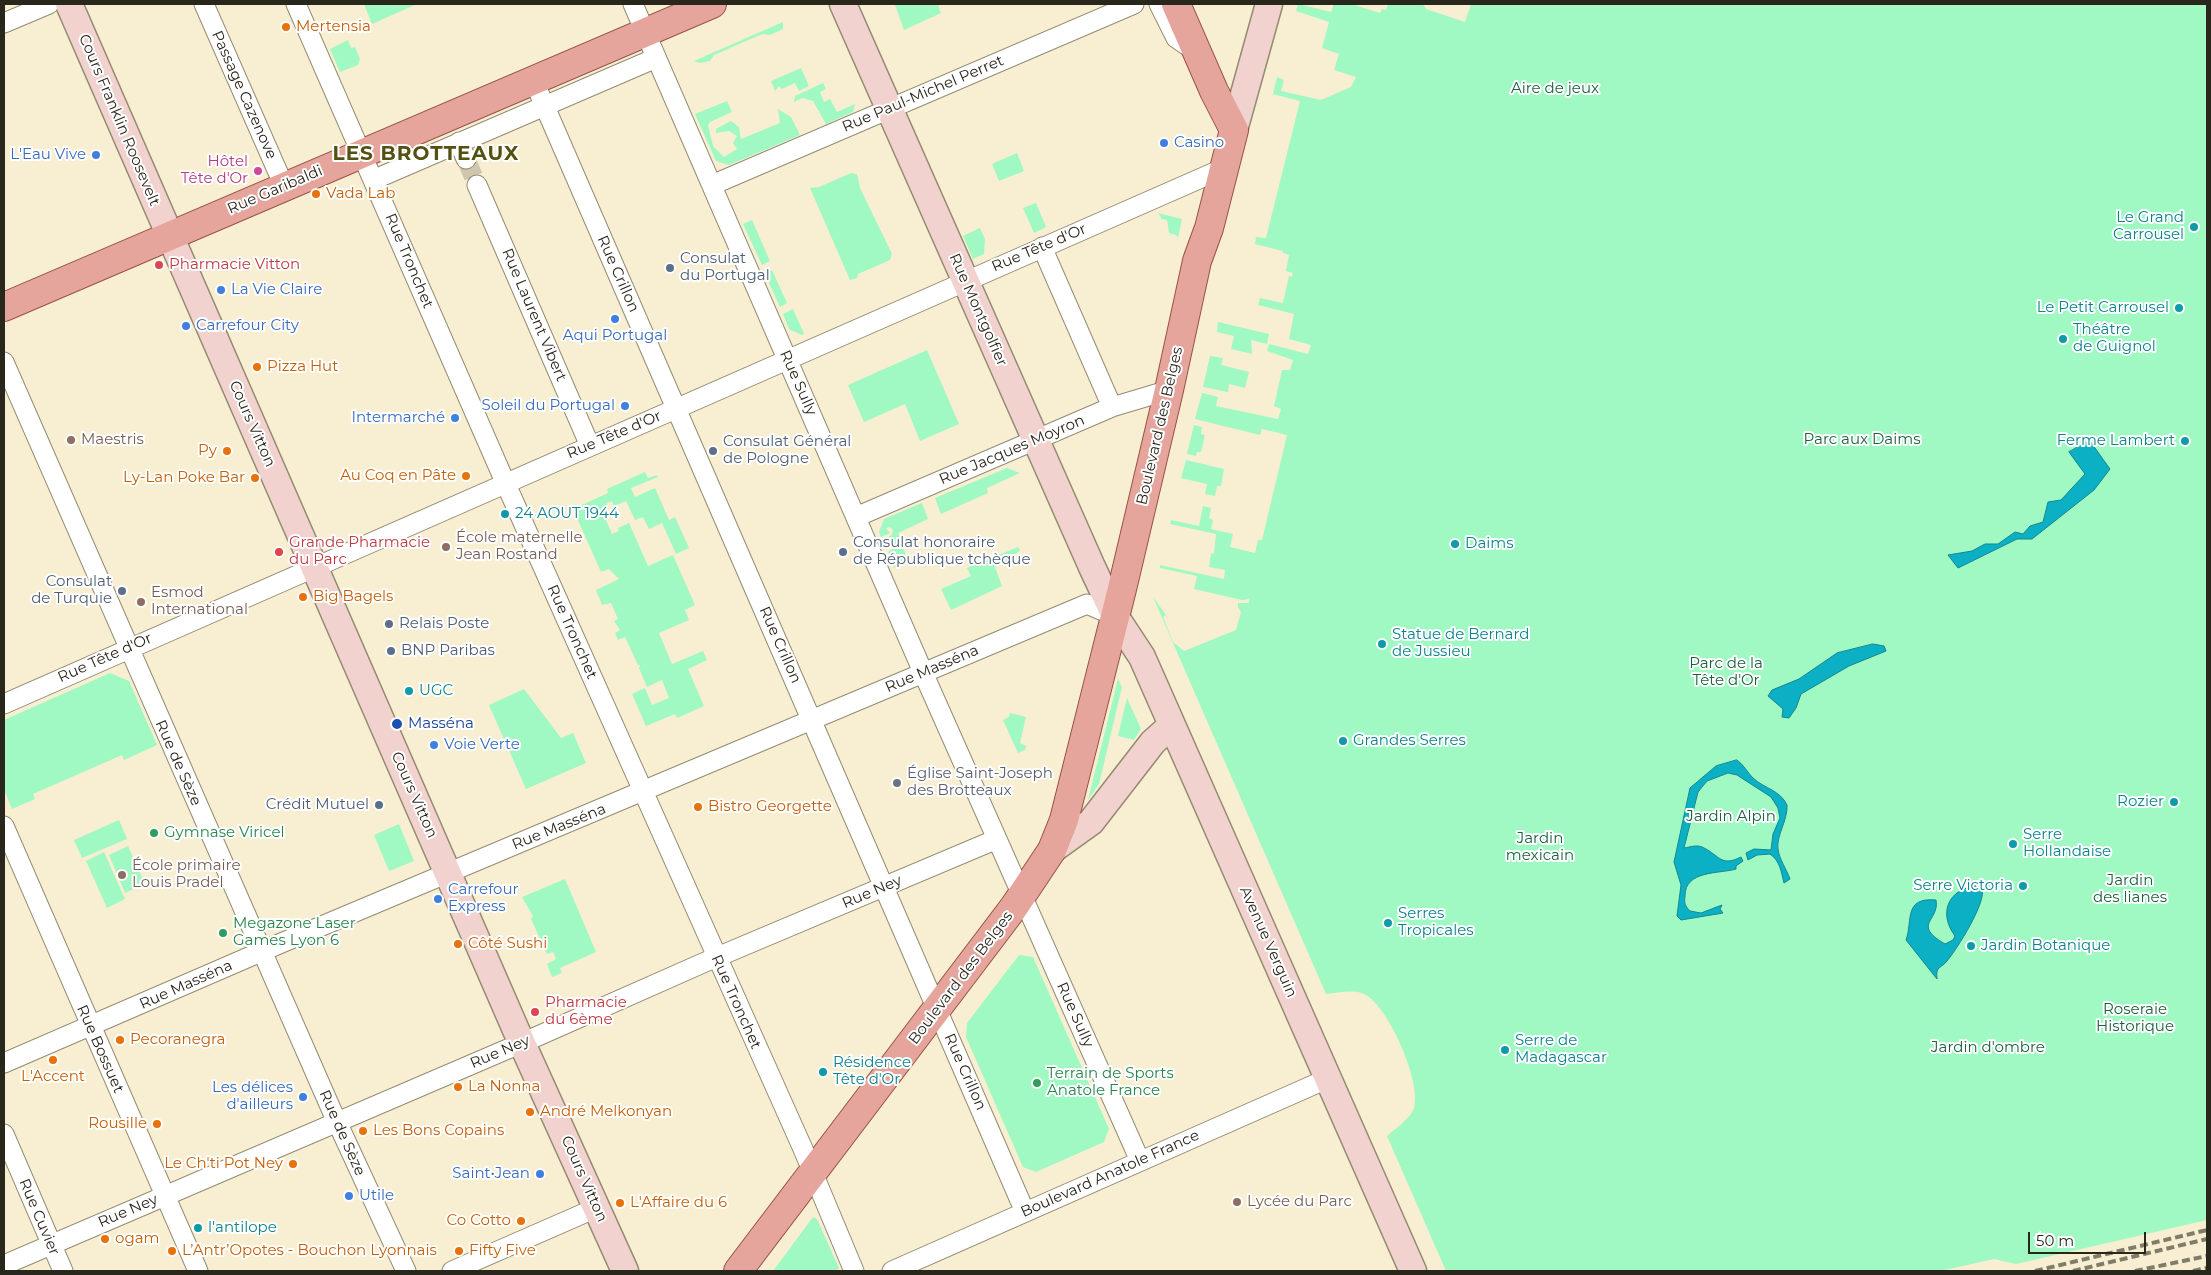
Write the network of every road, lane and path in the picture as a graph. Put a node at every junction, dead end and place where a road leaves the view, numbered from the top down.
1 (49, 4) edge
2 (69, 4) edge
3 (204, 4) edge
4 (296, 4) edge
5 (633, 4) edge
6 (712, 4) edge
7 (844, 4) edge
8 (1134, 4) edge
9 (1159, 4) edge
10 (1176, 4) edge
11 (1269, 4) edge
12 (4, 23) edge
13 (645, 32) junction
14 (1197, 54) junction
15 (656, 58) junction
16 (533, 79) junction
17 (544, 105) junction
18 (890, 108) junction
19 (1234, 130) junction
20 (362, 153) junction
21 (1224, 168) junction
22 (373, 180) junction
23 (478, 185) tunnel mouth
24 (712, 185) junction
25 (284, 186) junction
26 (170, 235) junction
27 (1042, 247) junction
28 (965, 280) junction
29 (4, 307) edge
30 (787, 358) junction
31 (4, 362) edge
32 (1169, 390) junction
33 (1112, 407) junction
34 (676, 408) junction
35 (1035, 440) junction
36 (590, 446) junction
37 (505, 482) junction
38 (856, 517) junction
39 (315, 568) junction
40 (1115, 616) junction
41 (128, 647) junction
42 (923, 672) junction
43 (4, 704) edge
44 (813, 721) junction
45 (1171, 726) junction
46 (644, 792) junction
47 (4, 826) edge
48 (997, 839) junction
49 (1052, 850) junction
50 (448, 872) junction
51 (1017, 884) junction
52 (885, 887) junction
53 (262, 952) junction
54 (715, 958) junction
55 (937, 1009) junction
56 (90, 1027) junction
57 (522, 1043) junction
58 (4, 1063) edge
59 (1329, 1078) junction
60 (336, 1121) junction
61 (4, 1134) edge
62 (807, 1161) junction
63 (1140, 1161) junction
64 (165, 1195) junction
65 (596, 1208) junction
66 (1025, 1212) junction
67 (51, 1244) junction
68 (4, 1265) edge
69 (63, 1271) edge
70 (198, 1271) edge
71 (406, 1271) edge
72 (452, 1271) edge
73 (625, 1271) edge
74 (738, 1271) edge
75 (854, 1271) edge
76 (892, 1271) edge
77 (1413, 1271) edge

1 - 12 street
2 - 26 main road, Cours Franklin Roosevelt
3 - 25 street, Passage Cazenove
4 - 20 street, Rue Tronchet
5 - 13 street, Rue Sully
6 - 13 main road, Rue Garibaldi
7 - 18 main road, Rue Montgolfier
8 - 18 street, Rue Paul-Michel Perret
9 - 14 street
10 - 14 main road
11 - 19 main road, Boulevard des Belges
13 - 15 street, Rue Sully
13 - 16 main road, Rue Garibaldi
14 - 19 main road
15 - 17 street
15 - 24 street, Rue Sully
16 - 17 street, Rue Crillon
16 - 20 main road, Rue Garibaldi
17 - 22 street
17 - 34 street, Rue Crillon
18 - 24 street, Rue Paul-Michel Perret
18 - 28 main road, Rue Montgolfier
19 - 21 main road, Boulevard des Belges
20 - 22 street, Rue Tronchet
20 - 25 main road, Rue Garibaldi
21 - 27 street, Rue Tête d'Or
21 - 32 main road, Boulevard des Belges
22 - 37 street, Rue Tronchet
23 - 36 street, Rue Laurent Vibert
24 - 30 street, Rue Sully
25 - 26 main road, Rue Garibaldi
26 - 29 main road, Rue Garibaldi
26 - 39 main road, Cours Vitton
27 - 28 street, Rue Tête d'Or
27 - 33 street
28 - 30 street, Rue Tête d'Or
28 - 35 main road, Rue Montgolfier
30 - 34 street, Rue Tête d'Or
30 - 38 street, Rue Sully
31 - 41 street, Rue de Sèze
32 - 33 street, Rue Jacques Moyron
32 - 40 main road, Boulevard des Belges
33 - 35 street, Rue Jacques Moyron
34 - 36 street, Rue Tête d'Or
34 - 44 street, Rue Crillon
35 - 38 street, Rue Jacques Moyron
35 - 40 main road, Rue Montgolfier
36 - 37 street, Rue Tête d'Or
37 - 39 street, Rue Tête d'Or
37 - 46 street, Rue Tronchet
38 - 42 street, Rue Sully
39 - 41 street, Rue Tête d'Or
39 - 50 main road, Cours Vitton
40 - 42 street, Rue Masséna
40 - 45 main road, Avenue Verguin
40 - 49 main road, Boulevard des Belges
41 - 43 street, Rue Tête d'Or
41 - 53 street, Rue de Sèze
42 - 44 street, Rue Masséna
42 - 48 street, Rue Sully
44 - 46 street, Rue Masséna
44 - 52 street, Rue Crillon
45 - 49 main road, Boulevard des Belges
45 - 59 main road, Avenue Verguin
46 - 50 street, Rue Masséna
46 - 54 street, Rue Tronchet
47 - 56 street, Rue Bossuet
48 - 51 street, Rue Sully
48 - 52 street, Rue Ney
49 - 51 main road, Boulevard des Belges
50 - 53 street, Rue Masséna
50 - 57 main road, Cours Vitton
51 - 55 main road, Boulevard des Belges
51 - 63 street, Rue Sully
52 - 54 street, Rue Ney
52 - 55 street, Rue Crillon
53 - 56 street, Rue Masséna
53 - 60 street, Rue de Sèze
54 - 57 street, Rue Ney
54 - 62 street, Rue Tronchet
55 - 62 main road, Boulevard des Belges
55 - 66 street, Rue Crillon
56 - 58 street, Rue Masséna
56 - 64 street, Rue Bossuet
57 - 60 street, Rue Ney
57 - 65 main road, Cours Vitton
59 - 63 street, Boulevard Anatole France
59 - 77 main road, Avenue Verguin
60 - 64 street, Rue Ney
60 - 71 street, Rue de Sèze
61 - 67 street, Rue Cuvier
62 - 74 main road, Boulevard des Belges
62 - 75 street, Rue Tronchet
63 - 66 street, Boulevard Anatole France
64 - 67 street, Rue Ney
64 - 70 street, Rue Bossuet
65 - 72 street
65 - 73 main road, Cours Vitton
66 - 76 street, Boulevard Anatole France
67 - 68 street, Rue Ney
67 - 69 street, Rue Cuvier

